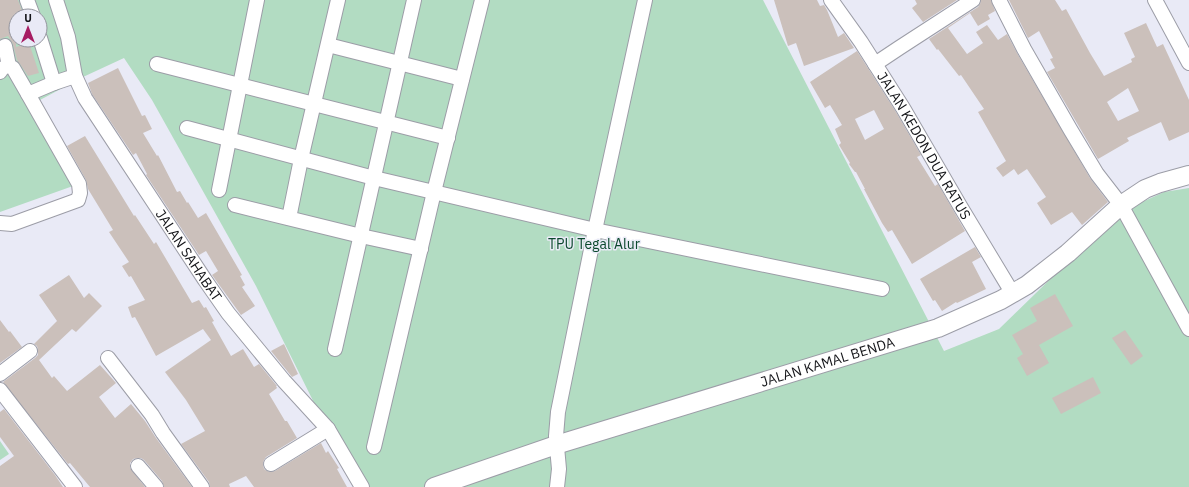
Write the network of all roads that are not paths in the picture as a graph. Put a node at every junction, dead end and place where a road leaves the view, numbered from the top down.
1 (56, 0) edge
2 (257, 0) edge
3 (338, 0) edge
4 (414, 0) edge
5 (482, 0) edge
6 (645, 0) edge
7 (831, 0) edge
8 (973, 0) edge
9 (999, 0) edge
10 (1155, 0) edge
11 (328, 45) junction
12 (5, 46) dead end
13 (43, 48) edge
14 (1189, 63) edge
15 (157, 64) dead end
16 (400, 64) junction
17 (875, 64) junction
18 (5, 69) edge
19 (75, 76) junction
20 (462, 80) junction
21 (54, 83) junction
22 (239, 85) junction
23 (28, 94) junction
24 (314, 104) junction
25 (387, 123) junction
26 (186, 128) dead end
27 (448, 138) junction
28 (229, 140) junction
29 (301, 159) junction
30 (1189, 175) edge
31 (374, 178) junction
32 (219, 190) dead end
33 (434, 192) junction
34 (235, 205) dead end
35 (1125, 212) junction
36 (289, 218) junction
37 (0, 223) edge
38 (595, 230) junction
39 (361, 236) junction
40 (421, 249) junction
41 (882, 289) dead end
42 (1013, 294) junction
43 (1189, 329) edge
44 (335, 349) dead end
45 (30, 351) dead end
46 (108, 358) dead end
47 (0, 374) edge
48 (0, 390) edge
49 (328, 430) junction
50 (374, 447) dead end
51 (557, 457) junction
52 (271, 464) dead end
53 (138, 466) dead end
54 (75, 487) edge
55 (156, 487) edge
56 (202, 487) edge
57 (362, 487) edge
58 (434, 487) edge
59 (557, 487) edge

1 - 19 street, JALAN SAHABAT
2 - 22 street
3 - 11 street
4 - 16 street
5 - 20 street
6 - 38 street
7 - 17 street, JALAN KEDON DUA RATUS
8 - 17 street
9 - 35 street
10 - 14 street
11 - 16 street
11 - 24 street
12 - 18 street
13 - 21 street
15 - 22 street
16 - 20 street
16 - 25 street
17 - 42 street, JALAN KEDON DUA RATUS
18 - 23 street
19 - 21 street
19 - 49 street, JALAN SAHABAT
20 - 27 street
21 - 23 street
22 - 24 street
22 - 28 street
23 - 37 street
24 - 25 street
24 - 29 street
25 - 27 street
25 - 31 street
26 - 28 street
27 - 33 street
28 - 29 street
28 - 32 street
29 - 31 street
29 - 36 street
30 - 35 main road, JALAN KAMAL BENDA
31 - 33 street
31 - 39 street
33 - 38 street
33 - 40 street
34 - 36 street
35 - 42 main road, JALAN KAMAL BENDA
35 - 43 street
36 - 39 street
38 - 41 street
38 - 51 street
39 - 40 street
39 - 44 street
40 - 50 street
42 - 51 main road, JALAN KAMAL BENDA
45 - 47 street
46 - 56 street
48 - 54 street
49 - 52 street
49 - 57 street, JALAN SAHABAT
51 - 58 main road, JALAN KAMAL BENDA
51 - 59 street
53 - 55 street

